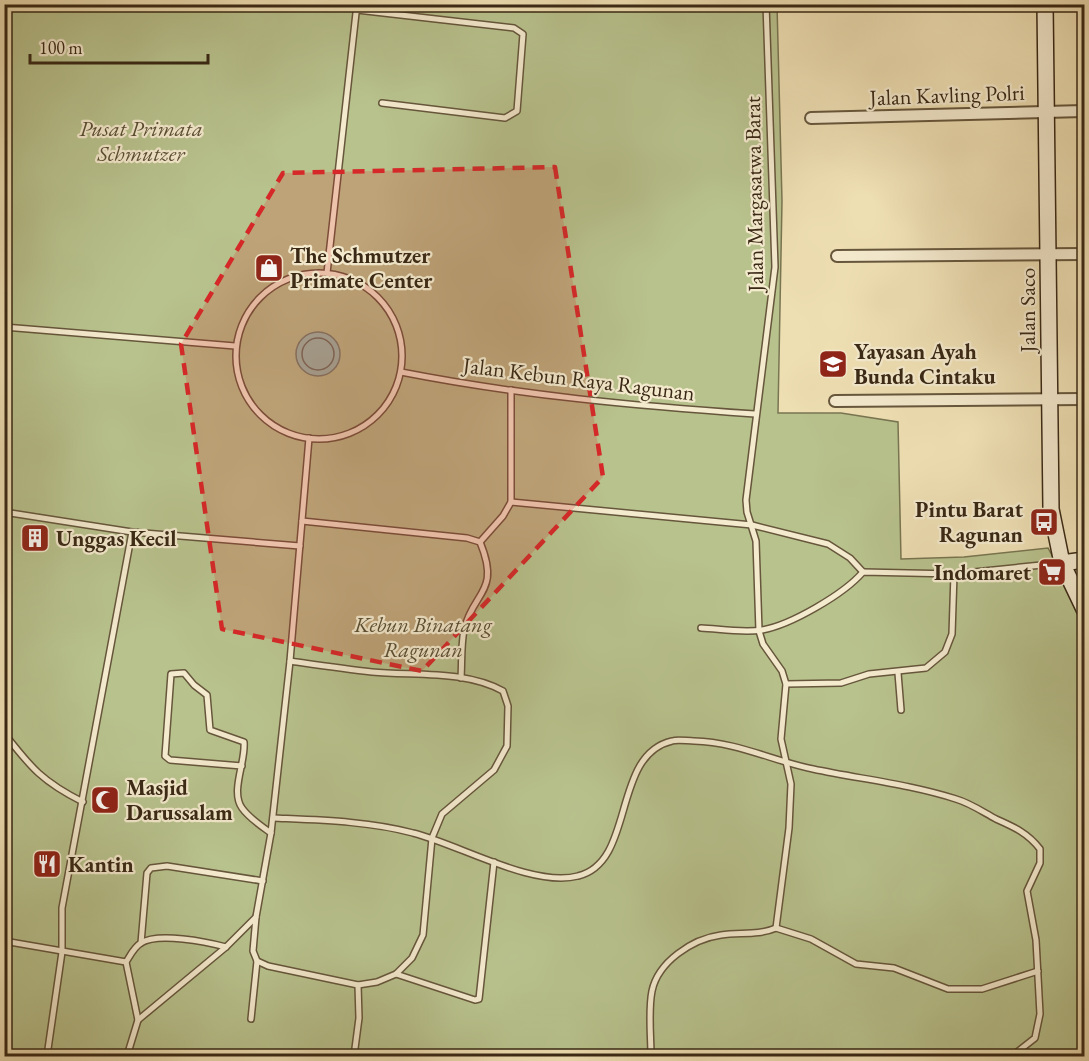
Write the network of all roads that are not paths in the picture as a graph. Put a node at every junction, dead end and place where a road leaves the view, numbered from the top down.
1 (766, 4) edge
2 (1045, 4) edge
3 (357, 7) edge
4 (382, 103) dead end
5 (1046, 111) junction
6 (1084, 111) edge
7 (811, 118) dead end
8 (1049, 254) junction
9 (1084, 254) edge
10 (837, 256) dead end
11 (327, 273) junction
12 (4, 327) edge
13 (235, 346) junction
14 (401, 372) junction
15 (511, 390) junction
16 (1049, 399) junction
17 (1084, 399) edge
18 (835, 401) dead end
19 (755, 414) junction
20 (309, 438) junction
21 (511, 502) junction
22 (4, 512) edge
23 (302, 521) junction
24 (752, 525) junction
25 (132, 532) junction
26 (480, 542) junction
27 (300, 546) junction
28 (1084, 560) edge
29 (1062, 563) junction
30 (863, 572) junction
31 (954, 574) junction
32 (1084, 609) edge
33 (701, 628) dead end
34 (759, 631) junction
35 (290, 661) junction
36 (898, 673) junction
37 (461, 678) junction
38 (786, 684) junction
39 (901, 710) dead end
40 (4, 733) edge
41 (784, 761) junction
42 (242, 766) junction
43 (83, 802) junction
44 (273, 818) junction
45 (271, 833) junction
46 (432, 838) junction
47 (494, 862) junction
48 (263, 881) junction
49 (256, 917) junction
50 (776, 928) junction
51 (4, 941) edge
52 (141, 943) junction
53 (226, 947) junction
54 (62, 952) junction
55 (257, 961) junction
56 (126, 962) junction
57 (1038, 971) junction
58 (396, 974) junction
59 (358, 985) junction
60 (251, 1019) dead end
61 (138, 1020) junction
62 (47, 1056) edge
63 (128, 1056) edge
64 (354, 1056) edge
65 (651, 1056) edge
66 (1012, 1056) edge

1 - 19 lane, Jalan Margasatwa Barat
2 - 5 main road, Jalan Saco
3 - 4 lane
3 - 11 lane
5 - 6 street, Jalan Kavling Polri
5 - 7 street, Jalan Kavling Polri
5 - 8 main road, Jalan Saco
8 - 9 street
8 - 10 street
8 - 16 main road, Jalan Saco
11 - 13 lane
11 - 14 lane
12 - 13 lane
13 - 20 lane
14 - 15 lane, Jalan Kebun Raya Ragunan
14 - 20 lane
15 - 19 lane, Jalan Kebun Raya Ragunan
15 - 21 lane
16 - 17 street
16 - 18 street
16 - 29 main road, Jalan Saco
19 - 24 lane, Jalan Margasatwa Barat
20 - 23 lane
21 - 24 lane
21 - 26 lane
22 - 25 lane
23 - 26 lane
23 - 27 lane
24 - 30 lane
24 - 34 lane, Jalan Margasatwa Barat
25 - 27 lane
25 - 43 lane
26 - 37 lane
27 - 35 lane
28 - 29 main road
29 - 31 lane
29 - 32 main road, Jalan Saco
30 - 31 lane
30 - 34 lane
31 - 36 lane
33 - 34 lane
34 - 38 lane, Jalan Margasatwa Barat
35 - 37 lane
35 - 44 lane
36 - 38 lane
36 - 39 lane
37 - 46 lane
38 - 41 lane
40 - 43 lane
41 - 47 lane
41 - 50 lane
41 - 57 lane
42 - 42 lane
42 - 45 lane
43 - 54 lane
44 - 45 lane
44 - 46 lane
45 - 48 lane
46 - 47 lane
46 - 58 lane
47 - 58 lane
48 - 49 lane
48 - 52 lane
49 - 53 lane
49 - 55 lane
50 - 57 lane
50 - 65 lane
51 - 54 lane
52 - 53 lane
52 - 56 lane
53 - 61 lane
54 - 56 lane
54 - 62 lane
55 - 59 lane
55 - 60 lane
56 - 61 lane
57 - 66 lane
58 - 59 lane
59 - 64 lane
61 - 63 lane

